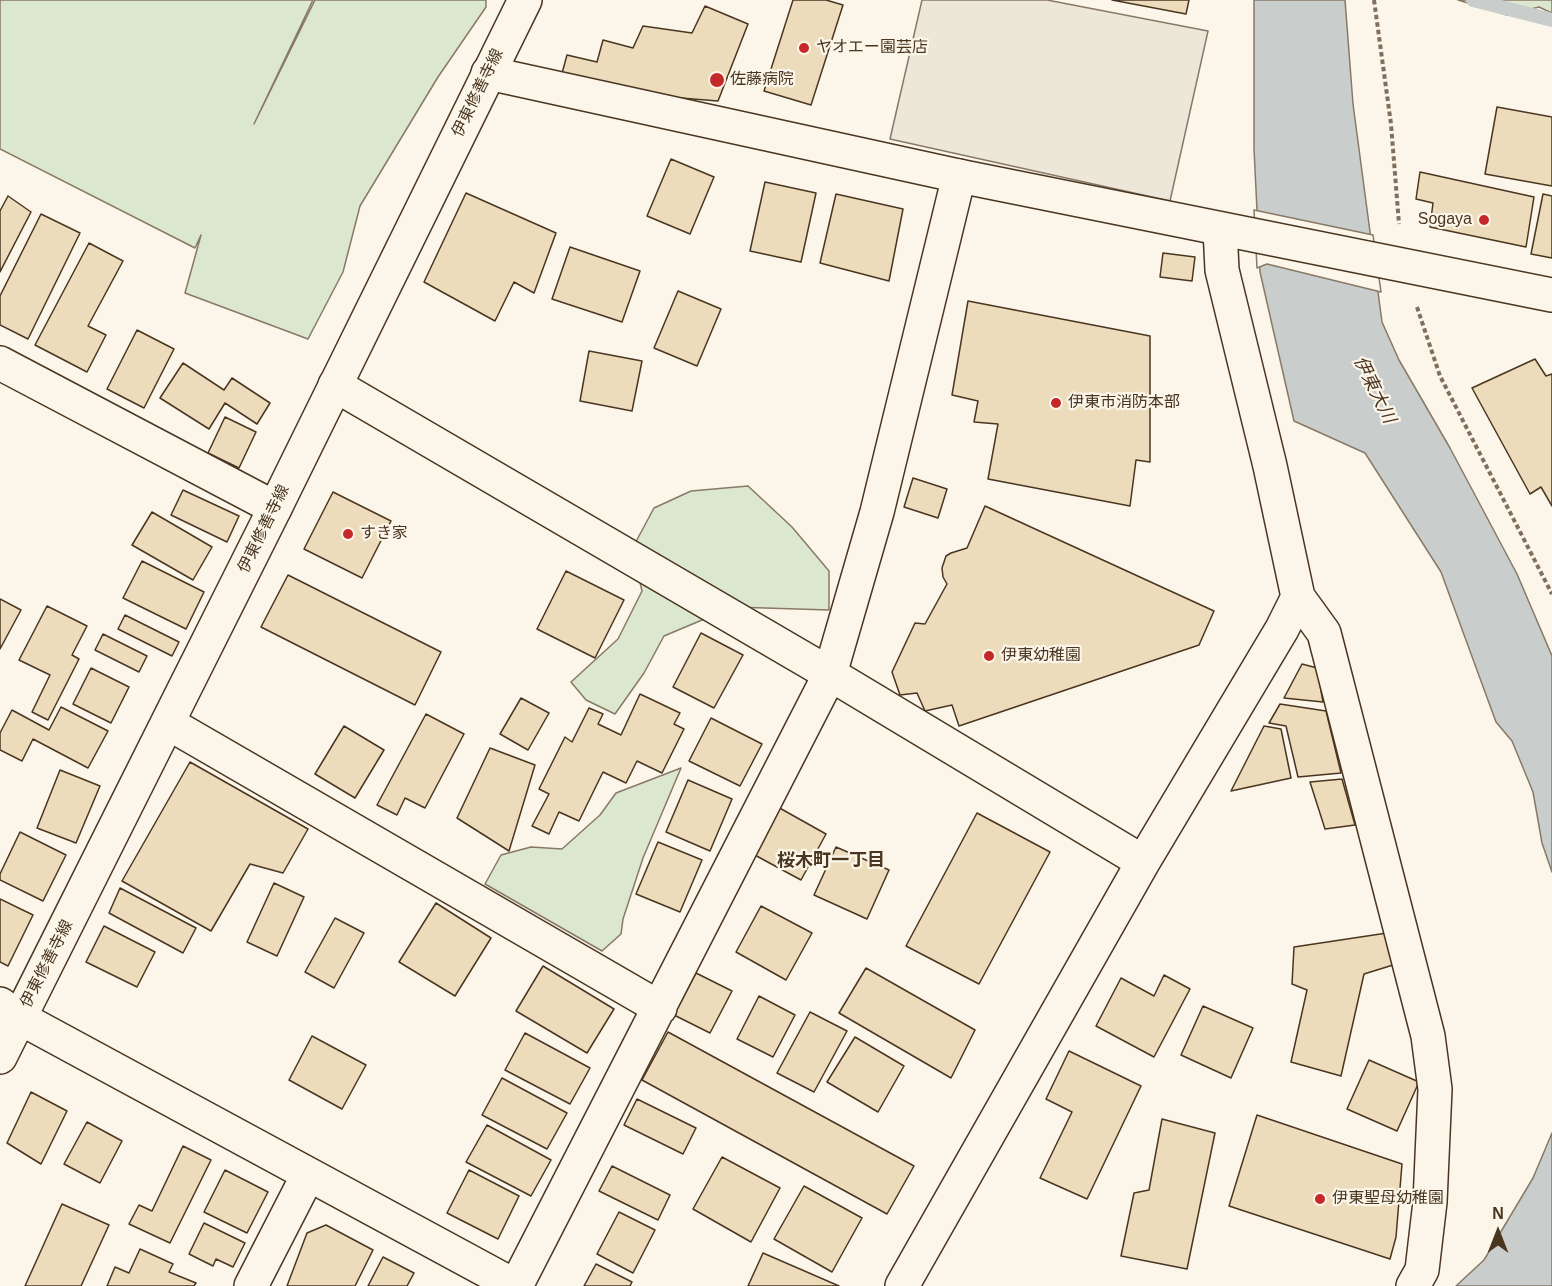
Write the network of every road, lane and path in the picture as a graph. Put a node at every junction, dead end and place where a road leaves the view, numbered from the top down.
1 (525, 0) edge
2 (488, 73) junction
3 (959, 176) junction
4 (1232, 231) junction
5 (1552, 295) edge
6 (0, 363) edge
7 (334, 385) junction
8 (275, 508) junction
9 (1298, 597) junction
10 (830, 674) junction
11 (168, 723) junction
12 (1143, 862) junction
13 (660, 1008) junction
14 (10, 1011) edge
15 (0, 1057) edge
16 (308, 1175) junction
17 (251, 1286) edge
18 (516, 1286) edge
19 (902, 1286) edge
20 (1413, 1286) edge

1 - 2 street, 伊東修善寺線
2 - 3 street
2 - 7 street, 伊東修善寺線
3 - 4 street
3 - 10 street
4 - 5 street
4 - 9 street
6 - 8 street
7 - 8 street, 伊東修善寺線
7 - 10 street
8 - 11 street, 伊東修善寺線
9 - 12 street
9 - 20 street
10 - 12 street
10 - 13 street
11 - 13 street
11 - 14 street, 伊東修善寺線
12 - 19 street
13 - 18 street
14 - 15 street, 伊東修善寺線
14 - 16 street
16 - 17 street
16 - 18 street

